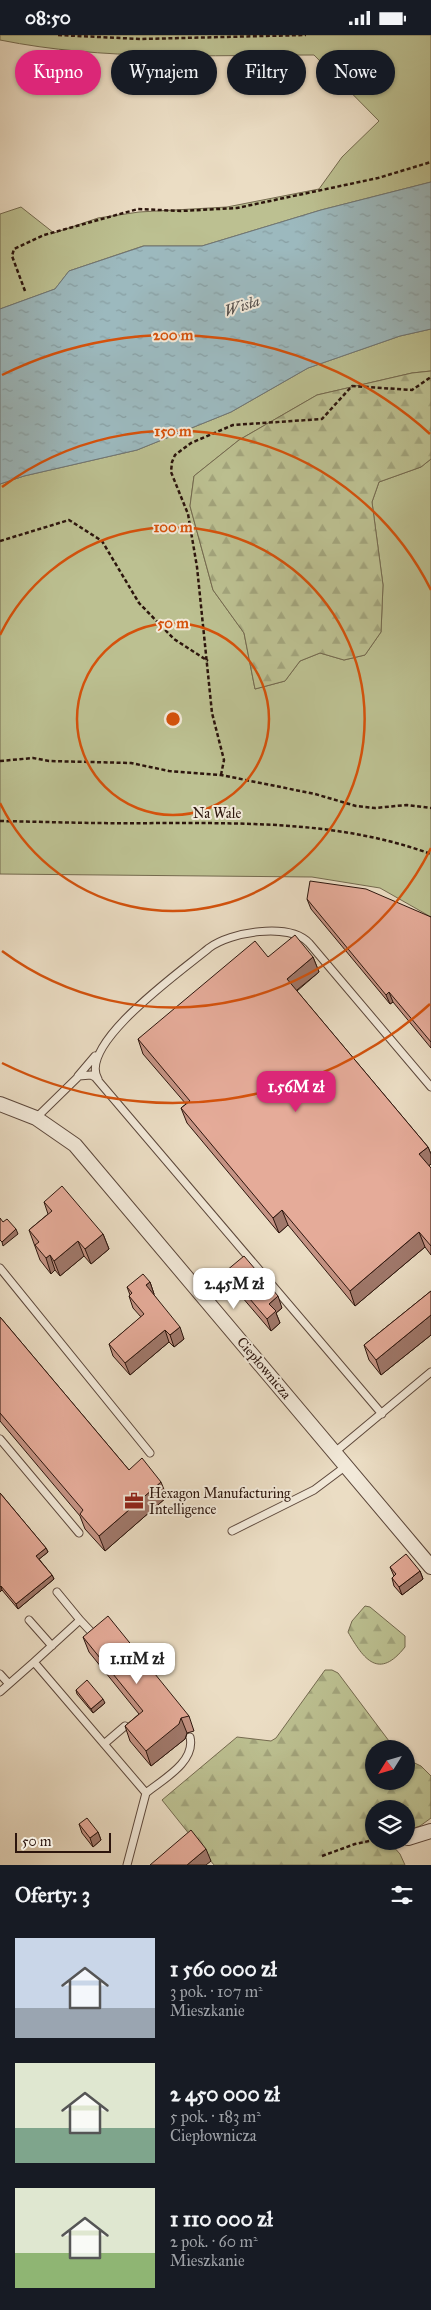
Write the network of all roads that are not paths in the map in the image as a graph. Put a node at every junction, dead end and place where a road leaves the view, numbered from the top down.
1 (98, 1052) junction
2 (76, 1078) junction
3 (99, 1081) junction
4 (431, 1087) edge
5 (0, 1104) edge
6 (36, 1118) junction
7 (0, 1268) edge
8 (431, 1372) edge
9 (382, 1413) junction
10 (0, 1439) edge
11 (334, 1452) junction
12 (150, 1453) dead end
13 (346, 1466) junction
14 (232, 1531) dead end
15 (79, 1533) dead end
16 (431, 1567) edge
17 (58, 1591) dead end
18 (29, 1620) dead end
19 (80, 1620) junction
20 (98, 1638) edge
21 (52, 1646) junction
22 (34, 1662) junction
23 (0, 1674) edge
24 (9, 1684) junction
25 (0, 1692) edge
26 (125, 1726) edge
27 (190, 1737) dead end
28 (104, 1744) junction
29 (146, 1793) junction
30 (431, 1831) edge
31 (415, 1836) edge
32 (127, 1865) edge

1 - 2 lane
1 - 3 lane
1 - 4 lane
2 - 3 lane
2 - 6 lane
3 - 9 lane
5 - 6 street, Ciepłownicza
6 - 11 street, Ciepłownicza
7 - 12 lane
8 - 9 lane
9 - 11 lane
10 - 15 lane
11 - 13 street, Ciepłownicza
13 - 14 lane
13 - 16 street, Ciepłownicza
17 - 19 lane
18 - 21 lane
19 - 20 lane
19 - 21 lane
21 - 22 lane
22 - 24 lane
22 - 28 lane
23 - 24 lane
24 - 25 lane
26 - 28 lane
27 - 29 lane
28 - 29 lane
29 - 32 lane
30 - 31 street

